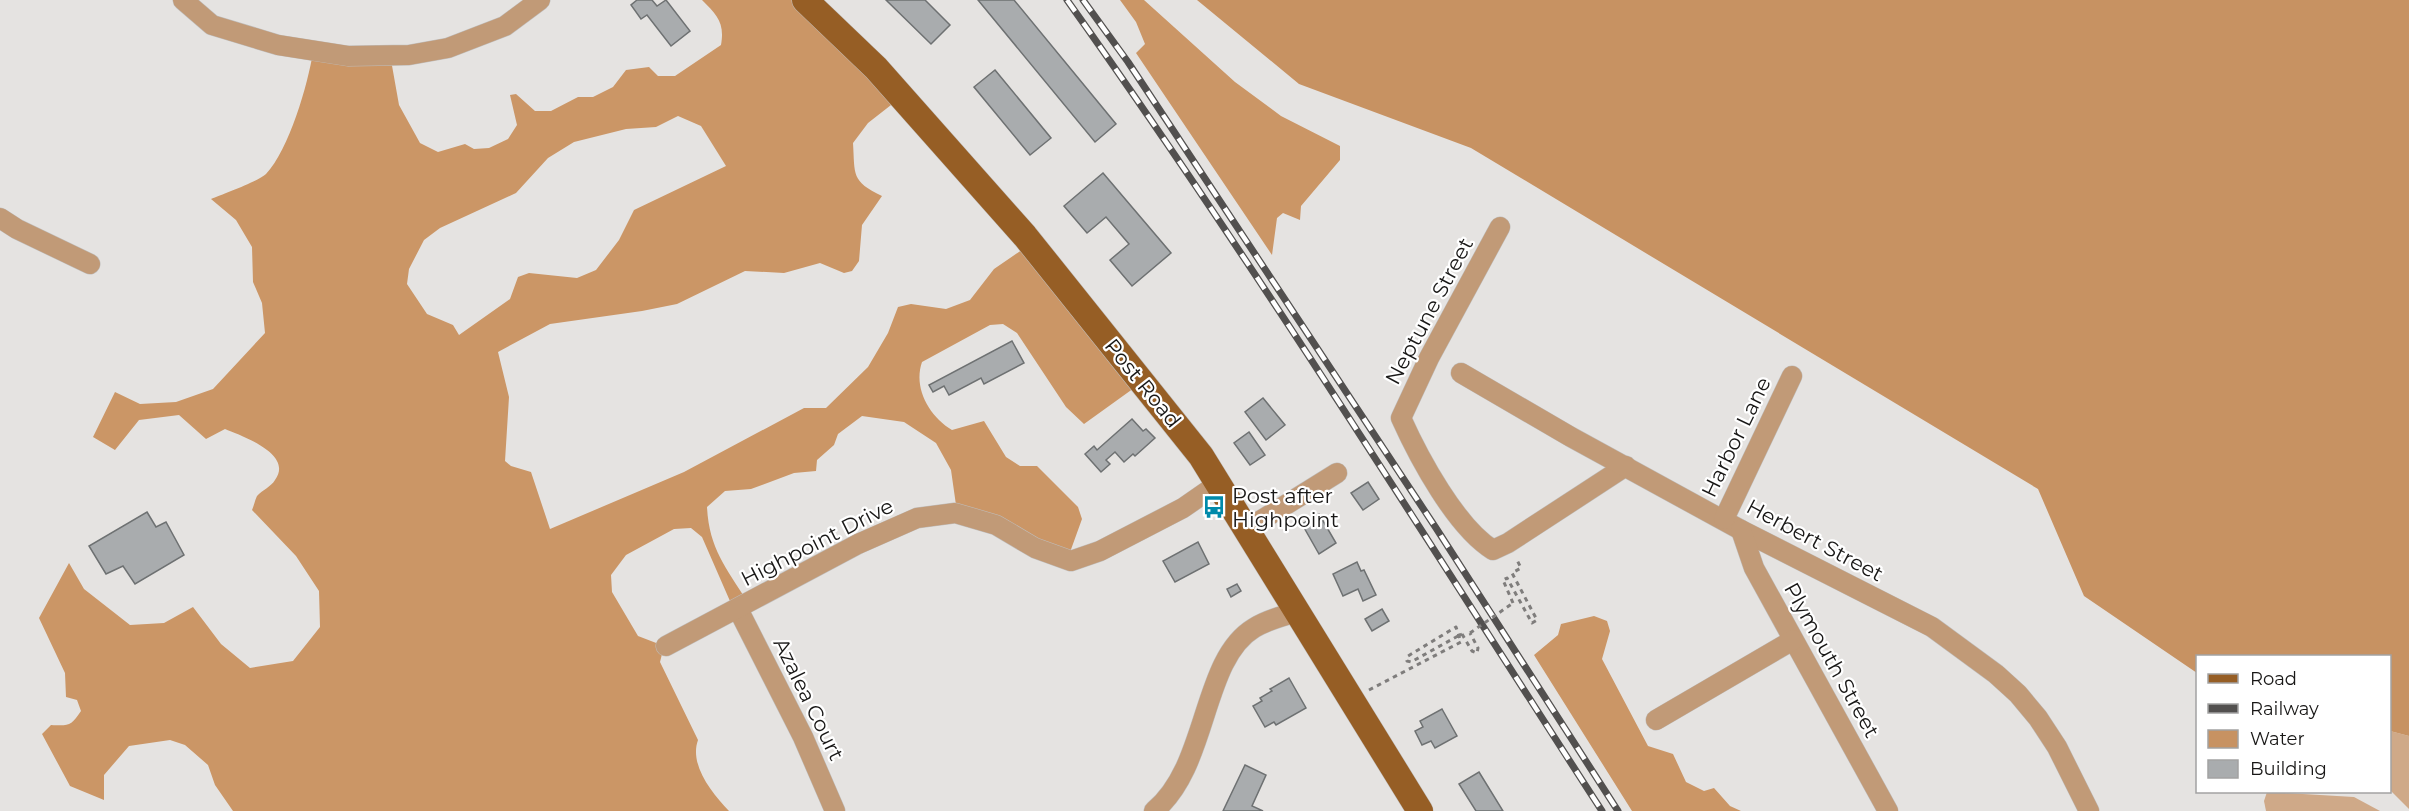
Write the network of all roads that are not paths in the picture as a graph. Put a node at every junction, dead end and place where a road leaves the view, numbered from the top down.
1 (183, 0) edge
2 (540, 0) edge
3 (805, 0) edge
4 (0, 218) edge
5 (1500, 228) dead end
6 (90, 264) dead end
7 (1461, 373) dead end
8 (1792, 376) dead end
9 (1626, 466) junction
10 (1337, 473) dead end
11 (1219, 483) junction
12 (1724, 519) junction
13 (1247, 529) junction
14 (1741, 530) junction
15 (738, 609) junction
16 (1297, 612) junction
17 (1793, 640) junction
18 (666, 646) dead end
19 (1656, 720) dead end
20 (835, 811) edge
21 (1154, 811) edge
22 (1419, 811) edge
23 (1888, 811) edge
24 (2089, 811) edge

1 - 2 street
3 - 11 main road, Post Road
4 - 6 street
5 - 9 street, Neptune Street
7 - 9 street, Herbert Street
8 - 12 street, Harbor Lane
9 - 12 street, Herbert Street
10 - 13 street
11 - 13 main road, Post Road
11 - 15 street, Highpoint Drive
12 - 14 street, Herbert Street
13 - 16 main road, Post Road
14 - 17 street, Plymouth Street
14 - 24 street, Herbert Street
15 - 18 street, Highpoint Drive
15 - 20 street, Azalea Court
16 - 21 street
16 - 22 main road, Post Road
17 - 19 street
17 - 23 street, Plymouth Street

